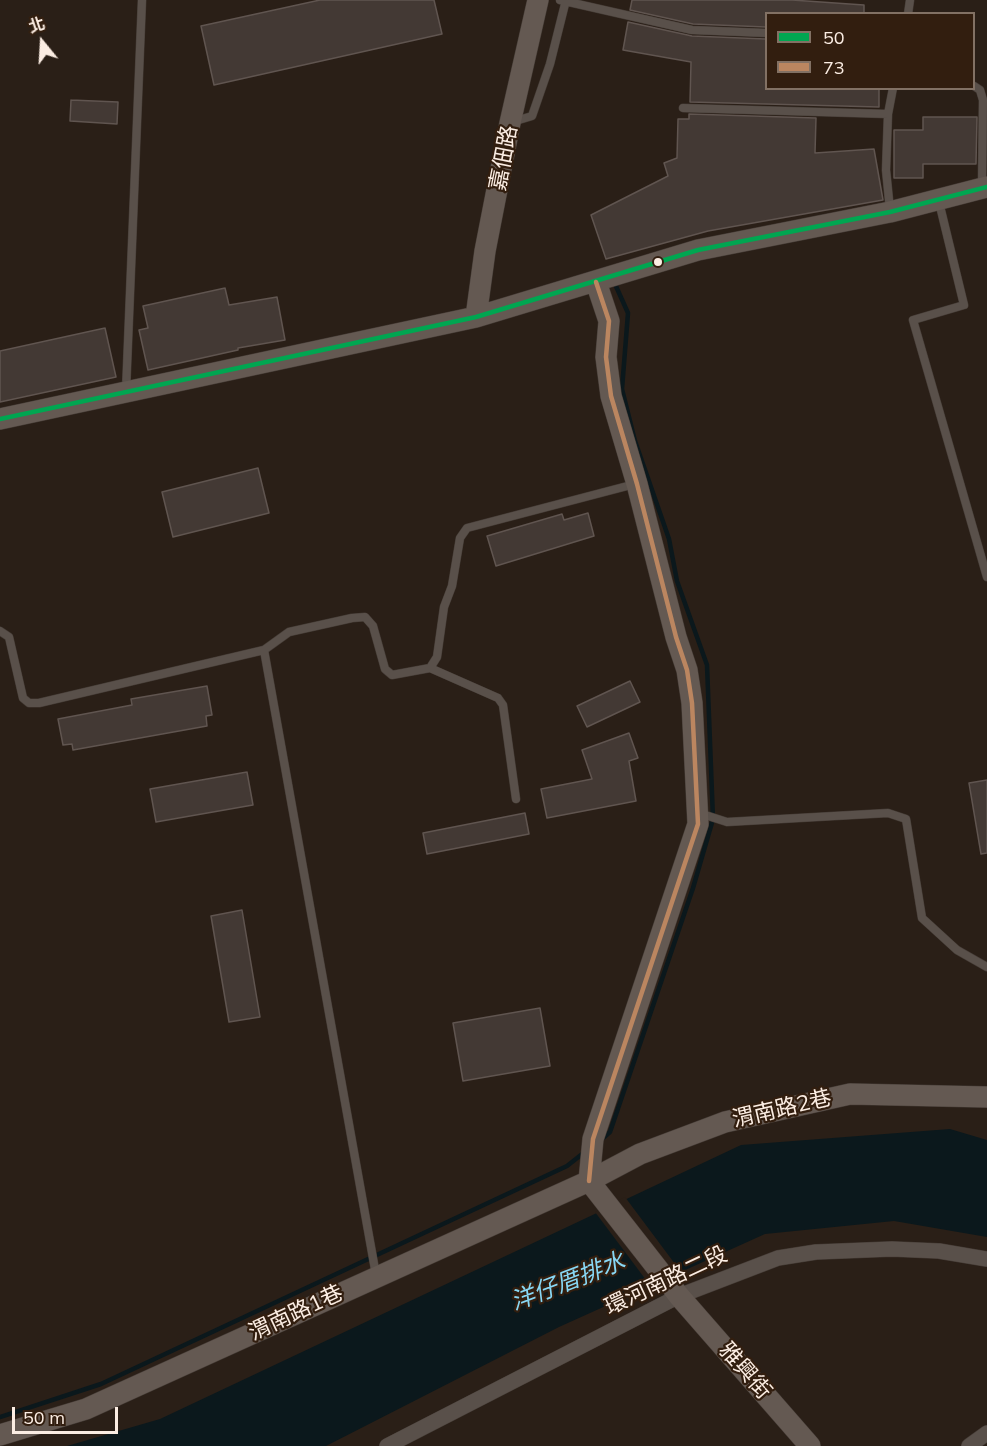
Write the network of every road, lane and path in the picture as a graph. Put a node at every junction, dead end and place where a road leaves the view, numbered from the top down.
1 (142, 0) edge
2 (538, 0) edge
3 (560, 0) edge
4 (566, 0) edge
5 (765, 33) edge
6 (975, 87) edge
7 (893, 90) edge
8 (683, 108) dead end
9 (888, 114) junction
10 (510, 123) junction
11 (984, 188) edge
12 (939, 201) junction
13 (890, 212) junction
14 (596, 282) junction
15 (476, 317) junction
16 (126, 392) junction
17 (0, 419) edge
18 (637, 484) junction
19 (986, 572) edge
20 (0, 631) edge
21 (264, 650) junction
22 (430, 668) junction
23 (516, 799) dead end
24 (697, 813) junction
25 (987, 967) edge
26 (987, 1097) edge
27 (589, 1181) junction
28 (987, 1259) edge
29 (376, 1277) junction
30 (680, 1296) junction
31 (987, 1433) edge
32 (0, 1435) edge
33 (387, 1446) edge
34 (810, 1446) edge
35 (969, 1446) edge

1 - 16 lane
2 - 10 street, 嘉佃路
3 - 4 lane
4 - 5 lane
4 - 10 lane
6 - 11 lane
7 - 9 lane
8 - 9 lane
9 - 13 lane
10 - 15 street, 嘉佃路
11 - 12 street
12 - 13 street
12 - 19 lane
13 - 14 street
14 - 15 street
14 - 18 street
15 - 16 street
16 - 17 street
18 - 22 lane
18 - 24 street
20 - 21 lane
21 - 22 lane
21 - 29 lane
22 - 23 lane
24 - 25 lane
24 - 27 street
26 - 27 street, 渭南路2巷
27 - 29 street, 渭南路1巷
27 - 30 street, 雅興街
28 - 30 street, 環河南路二段
29 - 32 street, 渭南路1巷
30 - 33 street, 環河南路二段
30 - 34 street, 雅興街
31 - 35 street

